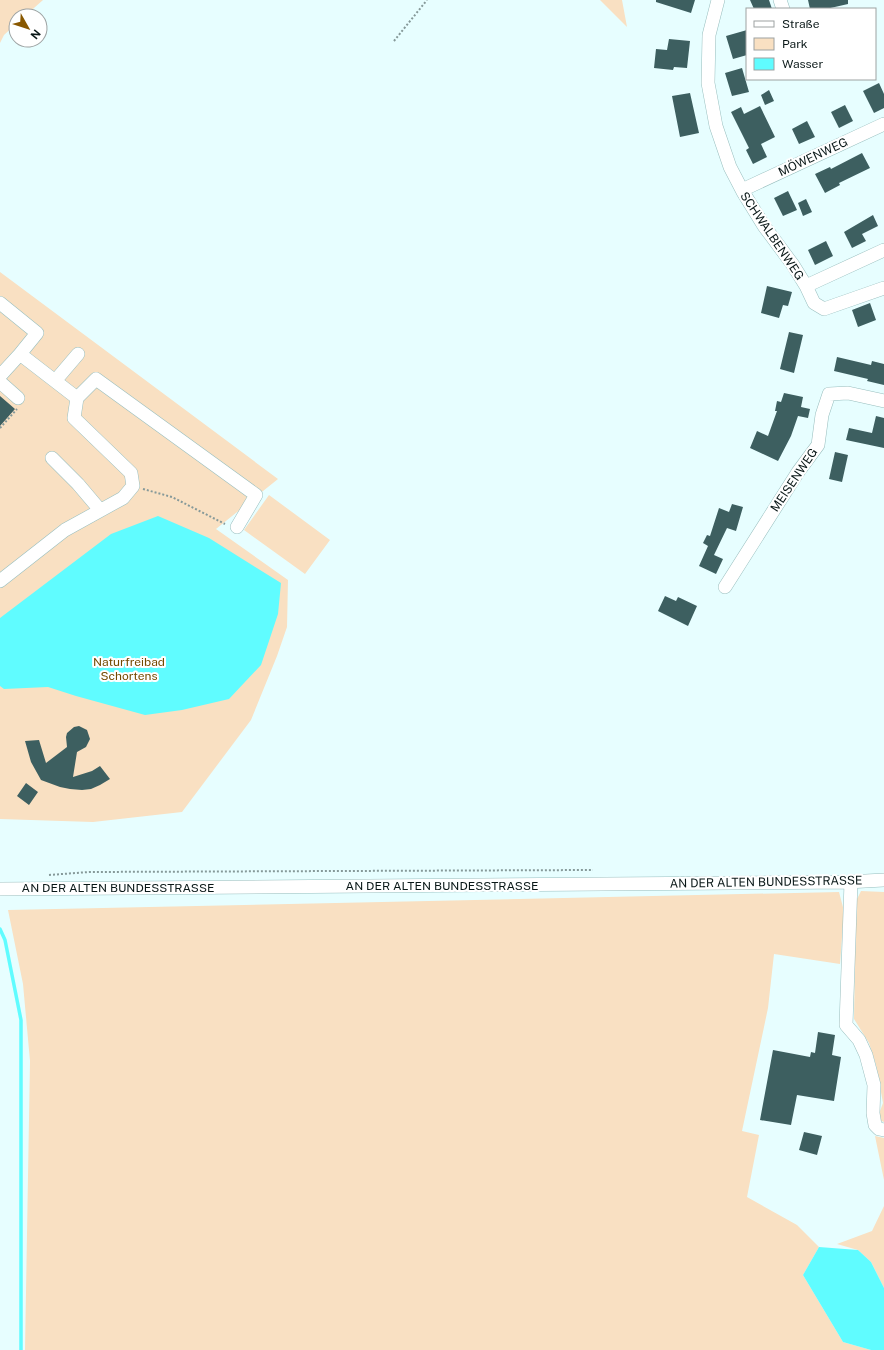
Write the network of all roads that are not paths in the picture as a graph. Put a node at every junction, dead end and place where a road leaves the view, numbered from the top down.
1 (718, 0) edge
2 (884, 124) edge
3 (742, 190) junction
4 (884, 250) edge
5 (806, 286) junction
6 (884, 288) edge
7 (0, 303) edge
8 (20, 354) junction
9 (78, 354) dead end
10 (0, 376) edge
11 (55, 381) junction
12 (0, 382) edge
13 (77, 398) junction
14 (884, 401) edge
15 (15, 402) road end
16 (52, 458) dead end
17 (100, 510) junction
18 (237, 527) road end
19 (0, 581) edge
20 (725, 587) dead end
21 (884, 880) edge
22 (851, 882) junction
23 (0, 889) edge
24 (884, 1130) edge

1 - 3 street, SCHWALBENWEG
2 - 3 street, MÖWENWEG
3 - 5 street, SCHWALBENWEG
4 - 5 street
5 - 6 street, SCHWALBENWEG
7 - 8 street
8 - 10 street
8 - 11 street
9 - 11 street
11 - 13 street
12 - 15 street
13 - 17 street
13 - 18 street
14 - 20 street, MEISENWEG
16 - 17 street
17 - 19 street
21 - 22 street, AN DER ALTEN BUNDESSTRASSE
22 - 23 street, AN DER ALTEN BUNDESSTRASSE
22 - 24 street

